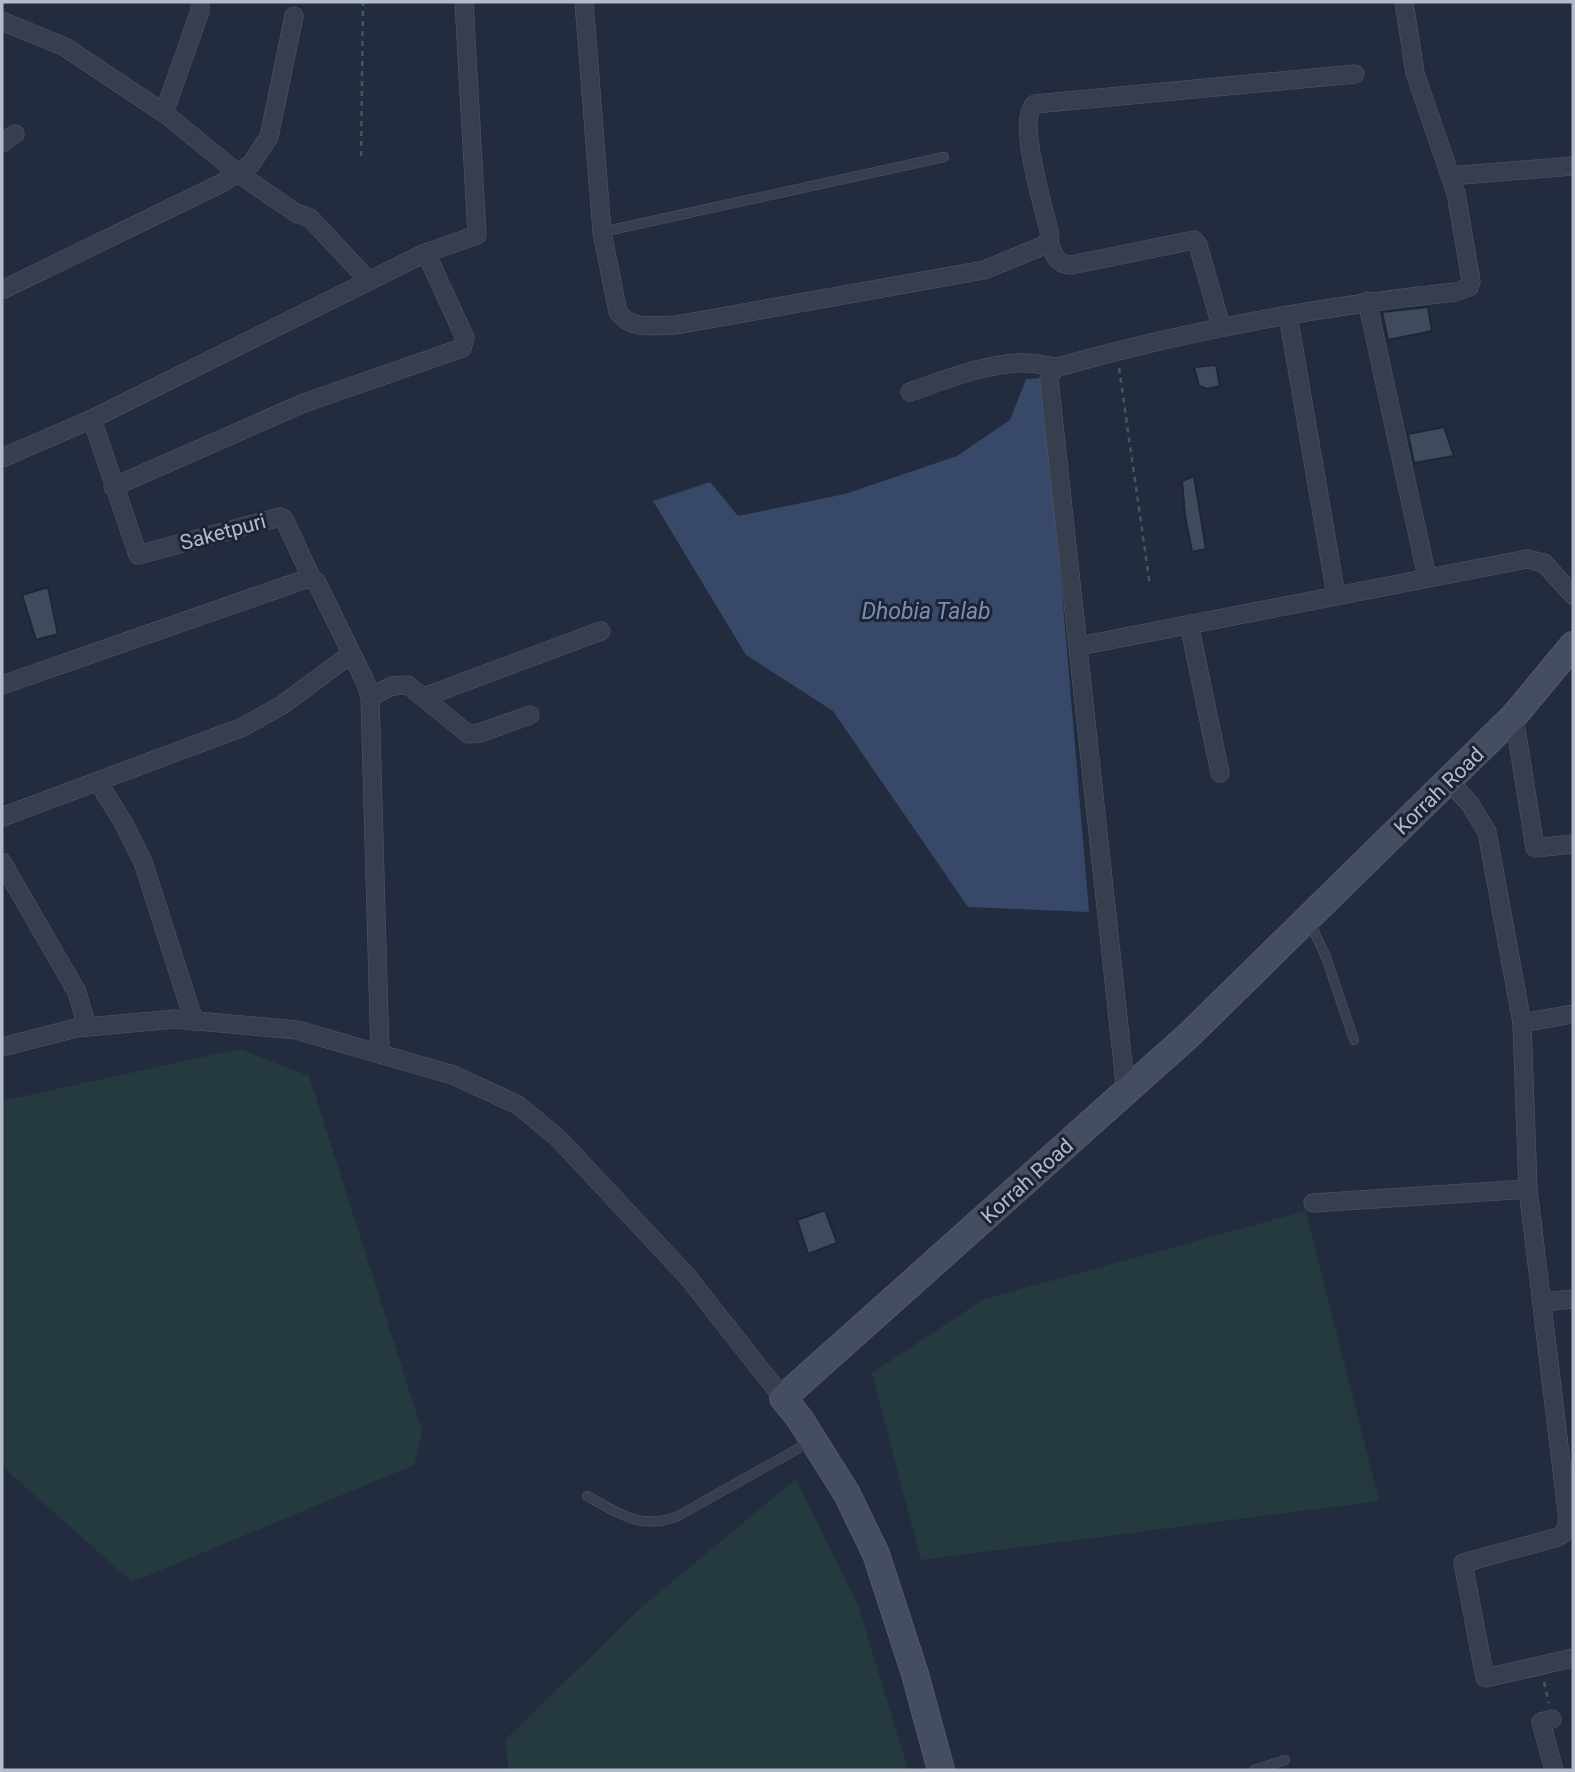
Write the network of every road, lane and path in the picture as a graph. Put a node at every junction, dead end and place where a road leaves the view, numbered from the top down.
1 (200, 2) edge
2 (363, 2) edge
3 (464, 2) edge
4 (584, 2) edge
5 (1405, 2) edge
6 (294, 16) dead end
7 (2, 21) edge
8 (1355, 74) dead end
9 (164, 113) junction
10 (361, 156) dead end
11 (944, 157) dead end
12 (1573, 166) edge
13 (239, 174) junction
14 (1450, 176) junction
15 (602, 232) junction
16 (1049, 242) junction
17 (426, 253) junction
18 (369, 281) junction
19 (2, 290) edge
20 (1367, 301) junction
21 (1288, 315) junction
22 (1221, 326) junction
23 (1116, 351) junction
24 (1058, 367) junction
25 (910, 392) dead end
26 (92, 419) junction
27 (2, 458) edge
28 (113, 487) junction
29 (1427, 577) junction
30 (312, 579) junction
31 (1150, 586) dead end
32 (1336, 595) junction
33 (1573, 595) edge
34 (1189, 624) junction
35 (601, 631) dead end
36 (1572, 645) edge
37 (1079, 646) junction
38 (351, 654) junction
39 (2, 685) edge
40 (370, 697) junction
41 (424, 697) junction
42 (530, 715) dead end
43 (1514, 716) junction
44 (1220, 773) dead end
45 (1449, 780) junction
46 (98, 782) junction
47 (2, 817) edge
48 (1573, 844) edge
49 (2, 862) edge
50 (1308, 919) junction
51 (1573, 1014) edge
52 (194, 1021) junction
53 (1522, 1023) junction
54 (87, 1027) junction
55 (1354, 1040) dead end
56 (2, 1047) edge
57 (380, 1054) junction
58 (1126, 1092) junction
59 (1528, 1189) junction
60 (1313, 1203) dead end
61 (1573, 1299) edge
62 (1542, 1302) junction
63 (783, 1398) junction
64 (813, 1440) junction
65 (587, 1496) dead end
66 (1573, 1658) edge
67 (1540, 1665) junction
68 (1552, 1719) joint
69 (1285, 1760) dead end
70 (941, 1770) edge
71 (1254, 1770) edge
72 (1554, 1770) edge

1 - 9 street
2 - 10 path
3 - 17 street
4 - 15 street
5 - 14 street
6 - 13 street
7 - 9 street
8 - 16 street
9 - 13 street
11 - 15 lane
12 - 14 street
13 - 18 street
13 - 19 street
14 - 20 street
15 - 16 street
16 - 22 street
17 - 18 street
17 - 28 street
18 - 26 street
20 - 21 street
20 - 29 street
21 - 22 street
21 - 32 street
22 - 23 street
23 - 24 street
23 - 31 path
24 - 25 street
24 - 37 street
26 - 27 street
26 - 28 street
28 - 30 street, Saketpuri
29 - 32 street
29 - 33 street
30 - 38 street
30 - 39 street
32 - 34 street
34 - 37 street
34 - 44 street
35 - 41 street
36 - 43 main road, Korrah Road
37 - 58 street
38 - 40 street
38 - 46 street
40 - 41 street
40 - 57 street
41 - 42 street
43 - 45 main road, Korrah Road
43 - 48 street
45 - 50 main road, Korrah Road
45 - 53 street
46 - 47 street
46 - 52 street
49 - 54 street
50 - 55 lane
50 - 58 main road, Korrah Road
51 - 53 street
52 - 54 street
52 - 57 street
53 - 59 street
54 - 56 street
57 - 63 street
58 - 63 main road, Korrah Road
59 - 60 street
59 - 62 street
61 - 62 street
62 - 67 street
63 - 64 main road
64 - 65 lane
64 - 70 main road
66 - 67 street
67 - 68 path
68 - 72 street
69 - 71 lane

